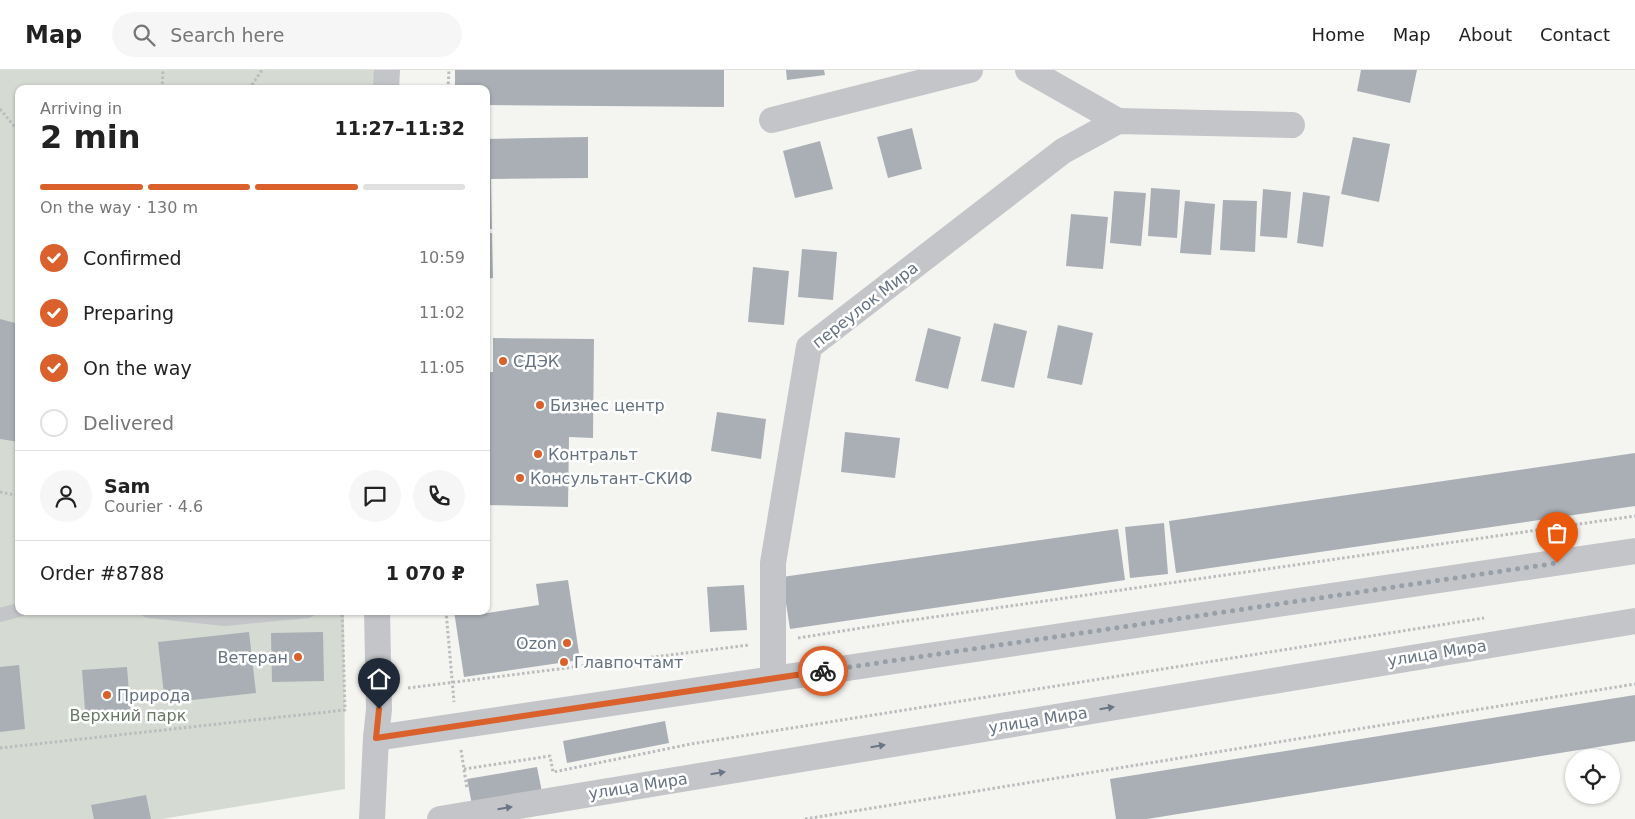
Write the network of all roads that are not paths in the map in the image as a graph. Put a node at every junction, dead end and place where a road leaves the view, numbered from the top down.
1 (387, 70) edge
2 (970, 70) edge
3 (1028, 70) edge
4 (386, 85) edge
5 (772, 120) dead end
6 (1118, 121) junction
7 (1292, 125) dead end
8 (1635, 552) edge
9 (15, 611) edge
10 (0, 615) edge
11 (193, 615) edge
12 (261, 615) edge
13 (377, 615) edge
14 (1635, 621) edge
15 (773, 678) junction
16 (376, 738) junction
17 (372, 819) edge
18 (440, 819) edge

1 - 4 street
2 - 5 street
3 - 6 street, переулок Мира
6 - 7 street, переулок Мира
6 - 15 street, переулок Мира
8 - 15 street
9 - 10 lane
11 - 12 lane
13 - 16 street
18 -> 14 street, улица Мира
15 - 16 street
16 - 17 street

